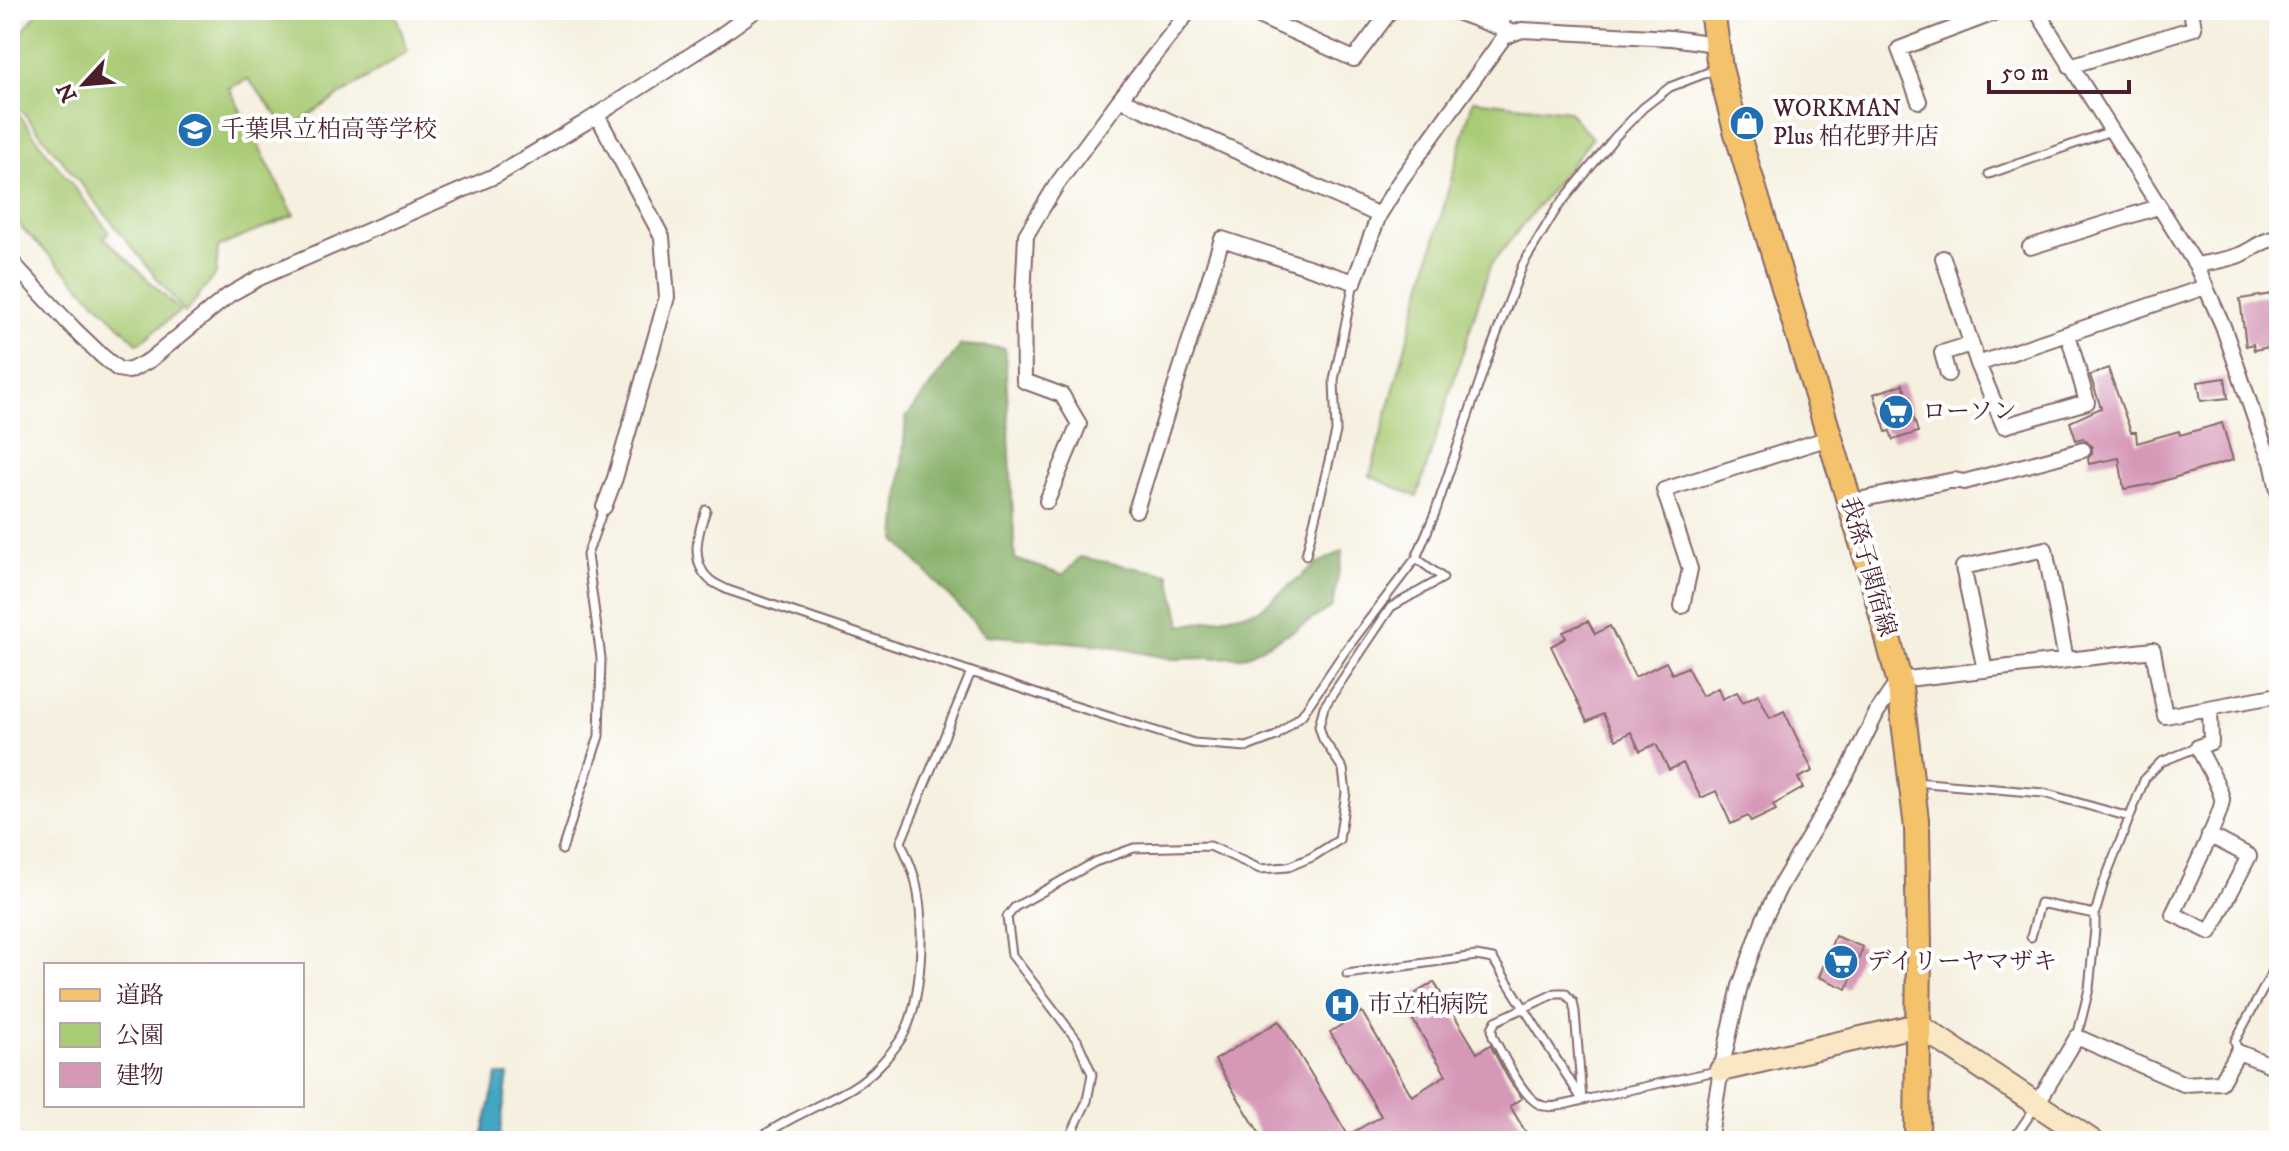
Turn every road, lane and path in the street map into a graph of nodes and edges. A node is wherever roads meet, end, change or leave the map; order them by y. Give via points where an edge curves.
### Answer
1 (756, 10) edge
2 (1190, 10) edge
3 (1245, 10) edge
4 (1391, 10) edge
5 (1451, 10) edge
6 (1506, 10) edge
7 (1712, 10) edge
8 (2002, 10) edge
9 (2036, 10) edge
10 (2191, 10) edge
11 (1507, 31) junction
12 (1718, 56) junction
13 (2070, 66) junction
14 (1120, 99) junction
15 (1919, 101) dead end
16 (597, 115) junction
17 (2111, 131) junction
18 (1989, 174) dead end
19 (2158, 207) junction
20 (1379, 215) junction
21 (2279, 238) edge
22 (2030, 247) dead end
23 (1943, 258) dead end
24 (10, 260) edge
25 (2196, 265) junction
26 (1354, 282) junction
27 (2205, 287) junction
28 (2068, 334) junction
29 (1971, 344) junction
30 (1978, 364) junction
31 (1948, 374) dead end
32 (1829, 438) junction
33 (2083, 450) dead end
34 (2276, 457) edge
35 (2279, 495) edge
36 (1047, 501) dead end
37 (1849, 502) junction
38 (604, 507) joint
39 (706, 510) dead end
40 (1136, 510) dead end
41 (1306, 555) dead end
42 (1416, 558) junction
43 (1682, 606) dead end
44 (2066, 660) junction
45 (1985, 670) junction
46 (971, 672) junction
47 (1899, 680) junction
48 (2279, 695) edge
49 (2210, 709) junction
50 (2198, 747) junction
51 (1913, 782) junction
52 (2129, 817) junction
53 (2209, 835) junction
54 (562, 850) dead end
55 (2095, 914) junction
56 (2031, 937) dead end
57 (2279, 960) edge
58 (1347, 974) dead end
59 (1525, 1008) junction
60 (1918, 1025) junction
61 (2077, 1037) junction
62 (2238, 1052) junction
63 (2279, 1060) edge
64 (1721, 1070) junction
65 (1582, 1100) junction
66 (2037, 1104) junction
67 (756, 1141) edge
68 (1068, 1141) edge
69 (1709, 1141) edge
70 (1917, 1141) edge
71 (2012, 1141) edge
72 (2092, 1141) edge

1 - 16 street
2 - 14 street
3 - 4 street via 1354,59
5 - 11 street
6 - 11 street
7 - 12 main road, 我孫子関宿線
8 - 15 street via 1899,49
9 - 13 street
10 - 13 street via 2194,28
11 - 12 street via 1671,38
11 - 20 street
12 - 32 main road, 我孫子関宿線
12 - 42 lane via 1643,108 1615,137 1557,208 1523,264
13 - 17 street
14 - 20 street
14 - 36 street via 1026,235 1024,381 1062,395 1079,424
16 - 24 street via 497,175 259,278 129,371 102,356
16 - 38 street via 662,237 667,297
17 - 18 lane
17 - 19 street
19 - 22 street
19 - 25 street
20 - 26 street
21 - 25 street
23 - 29 street
25 - 27 street
26 - 40 street via 1222,239
26 - 41 lane via 1334,380 1336,432
27 - 28 street
27 - 34 street via 2264,445
28 - 30 street
28 - 30 street via 2087,402 2004,426
29 - 30 street
29 - 31 street via 1942,353
32 - 37 main road, 我孫子関宿線
32 - 43 street via 1664,490 1690,569
33 - 37 street via 1964,482
34 - 35 street
37 - 47 main road, 我孫子関宿線
38 - 54 lane via 587,555 601,658 599,736
39 - 46 lane via 696,544 708,579
42 - 46 lane via 1302,715 1276,736 1247,747 1194,743
42 - 68 lane via 1443,578 1391,607 1324,707 1319,726 1343,769 1346,793 1339,840 1288,867 1260,869 1210,846 1134,848 1095,862 1015,907 1007,917 1012,955 1077,1040 1092,1074 1087,1101
44 - 45 street
44 - 45 street via 2045,549 1963,567
44 - 49 street via 2153,650 2165,716
45 - 47 street
46 - 67 lane via 901,842 916,882 922,931 913,1008 902,1038 855,1086
47 - 51 main road, 我孫子関宿線
47 - 64 street via 1763,921 1740,986
48 - 49 street
49 - 50 street via 2211,742
50 - 52 lane via 2161,762 2145,778
50 - 53 street via 2222,800
51 - 52 lane via 2044,793
51 - 60 main road, 我孫子関宿線
52 - 55 lane
53 - 53 street via 2173,914 2210,932 2249,856
55 - 56 lane via 2040,903
55 - 61 lane via 2089,989
57 - 62 lane via 2235,1041
58 - 59 lane via 1476,956 1493,959
59 - 65 lane
59 - 65 lane via 1556,993 1565,993 1573,1002
59 - 65 lane via 1492,1028 1524,1090 1544,1106
60 - 64 street
60 - 66 street
60 - 70 main road, 我孫子関宿線
61 - 62 street via 2184,1084 2221,1082
61 - 66 street
62 - 63 street via 2276,1067
64 - 65 lane
64 - 69 street
66 - 71 lane
66 - 72 street

